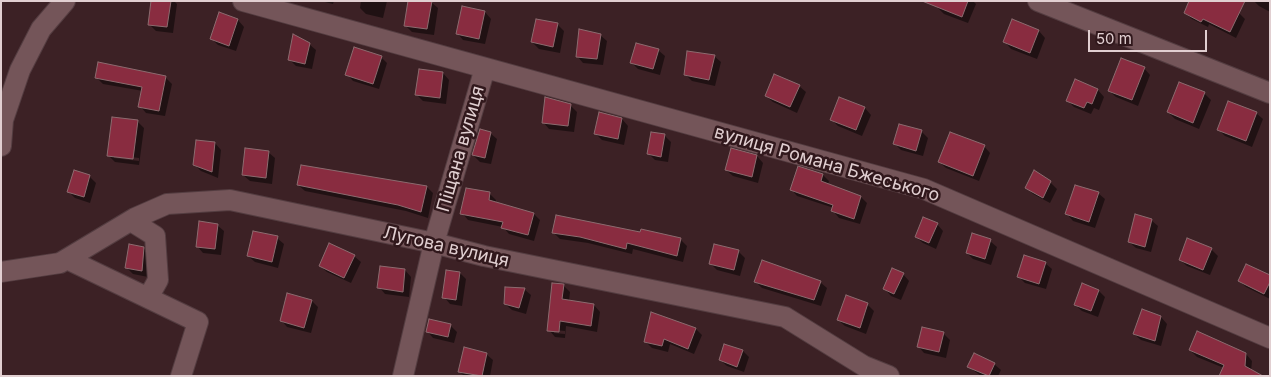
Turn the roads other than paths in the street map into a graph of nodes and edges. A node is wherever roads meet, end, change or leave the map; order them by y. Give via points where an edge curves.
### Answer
1 (65, 1) edge
2 (243, 1) edge
3 (1038, 1) edge
4 (485, 68) junction
5 (1270, 93) edge
6 (2, 120) edge
7 (1, 146) edge
8 (131, 220) junction
9 (434, 243) junction
10 (68, 259) junction
11 (1, 272) edge
12 (148, 298) junction
13 (1270, 338) edge
14 (181, 376) edge
15 (403, 376) edge
16 (889, 376) edge

1 - 6 street via 41,29 20,70
2 - 4 street, вулиця Романа Бжеського
3 - 5 street
4 - 9 street, Піщана вулиця
4 - 13 street, вулиця Романа Бжеського via 924,189
6 - 7 street
8 - 9 street, Лугова вулиця via 167,204 230,200
8 - 10 street, Лугова вулиця
8 - 12 street via 155,236 158,280
9 - 15 street, Піщана вулиця
9 - 16 street, Лугова вулиця via 786,318 864,366
10 - 11 street, Лугова вулиця
10 - 12 street
12 - 14 street via 198,322

